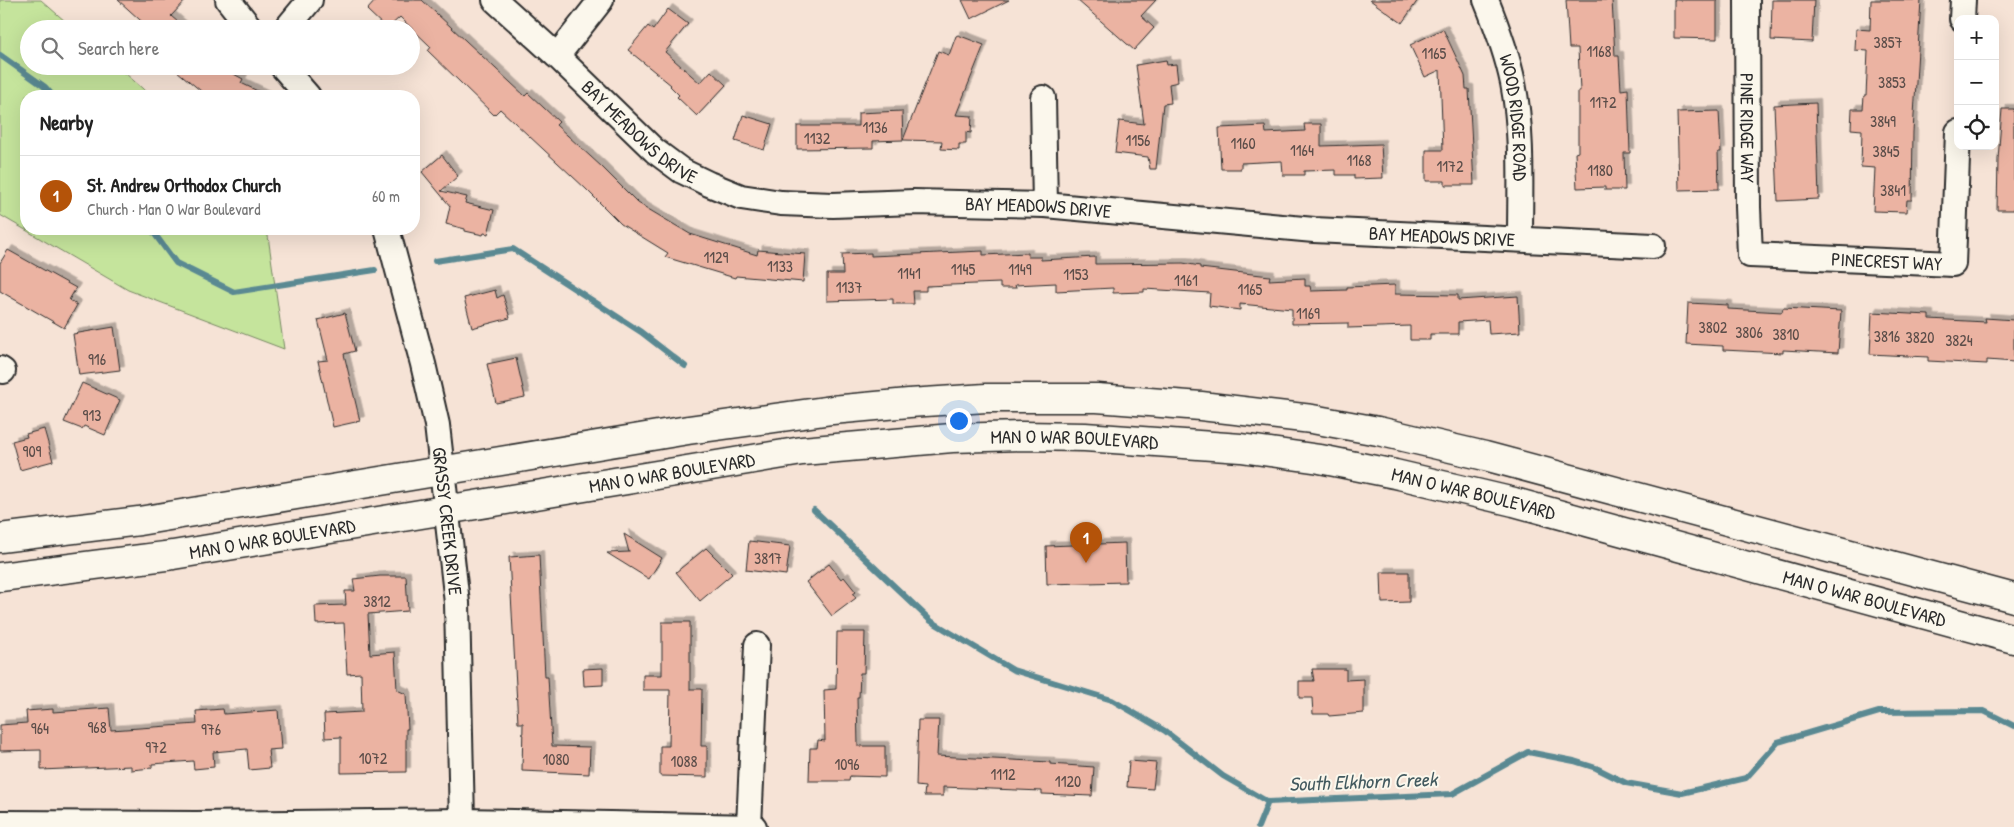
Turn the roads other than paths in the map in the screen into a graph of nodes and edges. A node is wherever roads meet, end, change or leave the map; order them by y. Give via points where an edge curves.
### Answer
1 (228, 0) edge
2 (310, 0) edge
3 (495, 0) edge
4 (601, 0) edge
5 (1486, 0) edge
6 (1747, 0) edge
7 (1962, 0) edge
8 (1962, 15) edge
9 (244, 20) edge
10 (293, 20) edge
11 (557, 56) junction
12 (290, 75) edge
13 (303, 90) edge
14 (1043, 98) dead end
15 (1957, 150) edge
16 (1045, 205) junction
17 (390, 235) edge
18 (1520, 239) junction
19 (1653, 246) dead end
20 (1750, 255) joint
21 (442, 470) junction
22 (448, 509) junction
23 (0, 538) edge
24 (0, 577) edge
25 (2014, 598) edge
26 (2014, 639) edge
27 (757, 645) dead end
28 (462, 821) junction
29 (0, 823) edge
30 (749, 827) edge
31 (754, 827) edge

1 - 9 street
2 - 10 street
3 - 11 street, BAY MEADOWS DRIVE
4 - 11 street
5 - 18 street, WOOD RIDGE ROAD via 1502,41 1513,84 1518,128
6 - 20 street, PINE RIDGE WAY
7 - 8 street
11 - 16 street, BAY MEADOWS DRIVE via 655,151 682,171 741,197 781,203 833,205 934,202
12 - 13 street
14 - 16 street
15 - 20 street, PINECREST WAY via 1953,264
16 - 18 street, BAY MEADOWS DRIVE via 1314,230
17 - 21 street, GRASSY CREEK DRIVE via 437,425
18 - 19 street, BAY MEADOWS DRIVE
21 - 22 street, GRASSY CREEK DRIVE
21 - 23 main road, MAN O WAR BOULEVARD via 139,521
21 - 25 main road, MAN O WAR BOULEVARD via 688,430 909,403 1042,397 1201,406 1378,430
22 - 24 main road, MAN O WAR BOULEVARD via 173,556
22 - 26 main road, MAN O WAR BOULEVARD via 802,451 873,444 1021,436 1241,448 1320,459 1504,500
22 - 28 street, GRASSY CREEK DRIVE via 457,603
27 - 30 street
28 - 29 street
28 - 30 street
30 - 31 street

